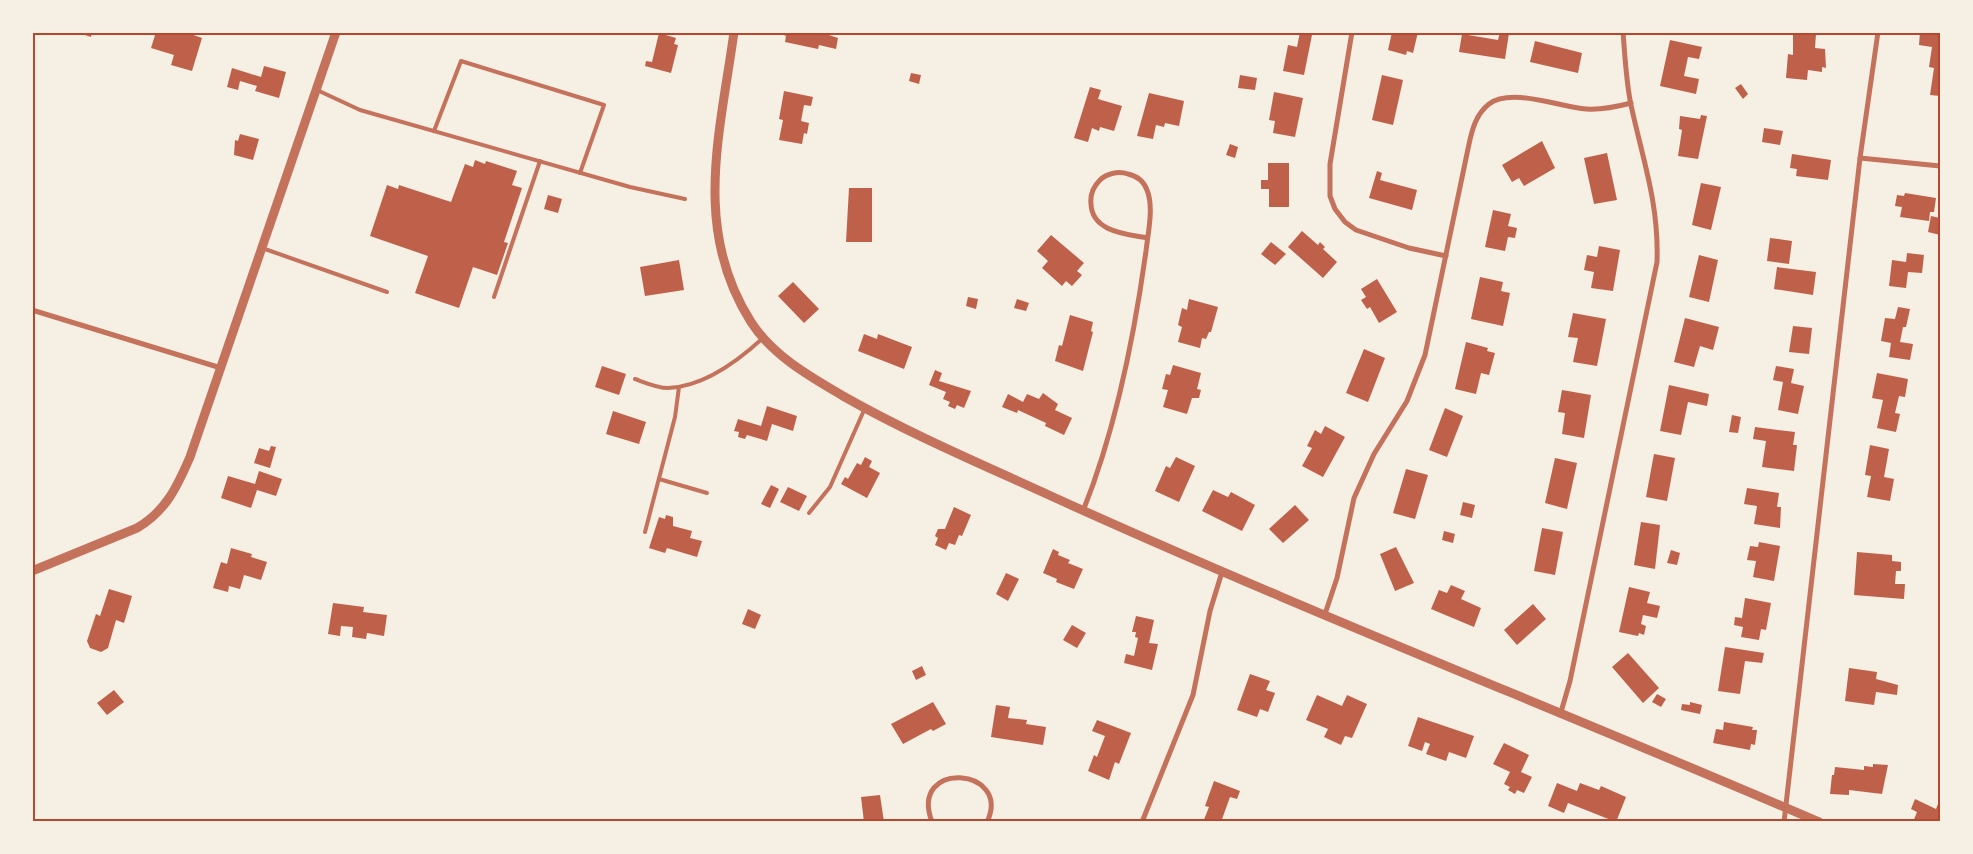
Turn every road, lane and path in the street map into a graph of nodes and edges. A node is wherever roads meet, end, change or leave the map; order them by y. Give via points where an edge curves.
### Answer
1 (336, 32) edge
2 (734, 32) edge
3 (1352, 32) edge
4 (1622, 32) edge
5 (1878, 32) edge
6 (316, 90) junction
7 (1631, 103) junction
8 (434, 131) junction
9 (1860, 158) junction
10 (540, 161) junction
11 (1940, 166) edge
12 (580, 173) junction
13 (685, 199) dead end
14 (1147, 238) junction
15 (262, 248) junction
16 (1446, 256) junction
17 (387, 292) dead end
18 (494, 297) dead end
19 (32, 310) edge
20 (763, 338) junction
21 (221, 368) junction
22 (635, 379) dead end
23 (679, 387) junction
24 (864, 408) junction
25 (659, 479) junction
26 (707, 494) dead end
27 (1083, 511) junction
28 (809, 513) dead end
29 (645, 532) dead end
30 (32, 570) edge
31 (1222, 572) junction
32 (1325, 614) junction
33 (1561, 712) junction
34 (1786, 807) junction
35 (990, 821) edge
36 (932, 822) edge
37 (1142, 822) edge
38 (1784, 822) edge
39 (1819, 822) edge

1 - 6 street
2 - 20 street via 715,170 714,217 731,283
3 - 16 street via 1330,164 1330,196 1335,209 1356,230 1409,248
4 - 7 street
5 - 9 street
6 - 8 lane via 360,110
6 - 15 street
7 - 16 street via 1602,110 1516,97 1490,103 1480,112 1473,128
7 - 33 street via 1654,200 1657,262
8 - 10 lane
8 - 12 lane via 461,61 604,105
9 - 11 street
9 - 34 street
10 - 12 lane
10 - 18 lane
12 - 13 lane
14 - 14 street via 1112,230 1095,218 1091,197 1106,176 1115,173 1134,175 1147,190 1150,200
14 - 27 street via 1136,313 1116,405
15 - 17 lane
15 - 21 street
16 - 32 street via 1425,355 1407,401 1374,454 1354,498 1337,578
19 - 21 street
20 - 23 lane via 725,367
20 - 24 street via 794,366
21 - 30 street via 190,457 172,496 162,509 152,519 117,538
22 - 23 lane via 667,388
23 - 25 lane
24 - 27 street
24 - 28 lane via 830,487
25 - 26 lane
25 - 29 lane
27 - 31 street
31 - 32 street
31 - 37 street via 1210,611 1193,695
32 - 33 street
33 - 34 street
34 - 38 street
34 - 39 street
35 - 36 street via 990,798 985,788 977,781 956,776 937,785 931,794 928,804

